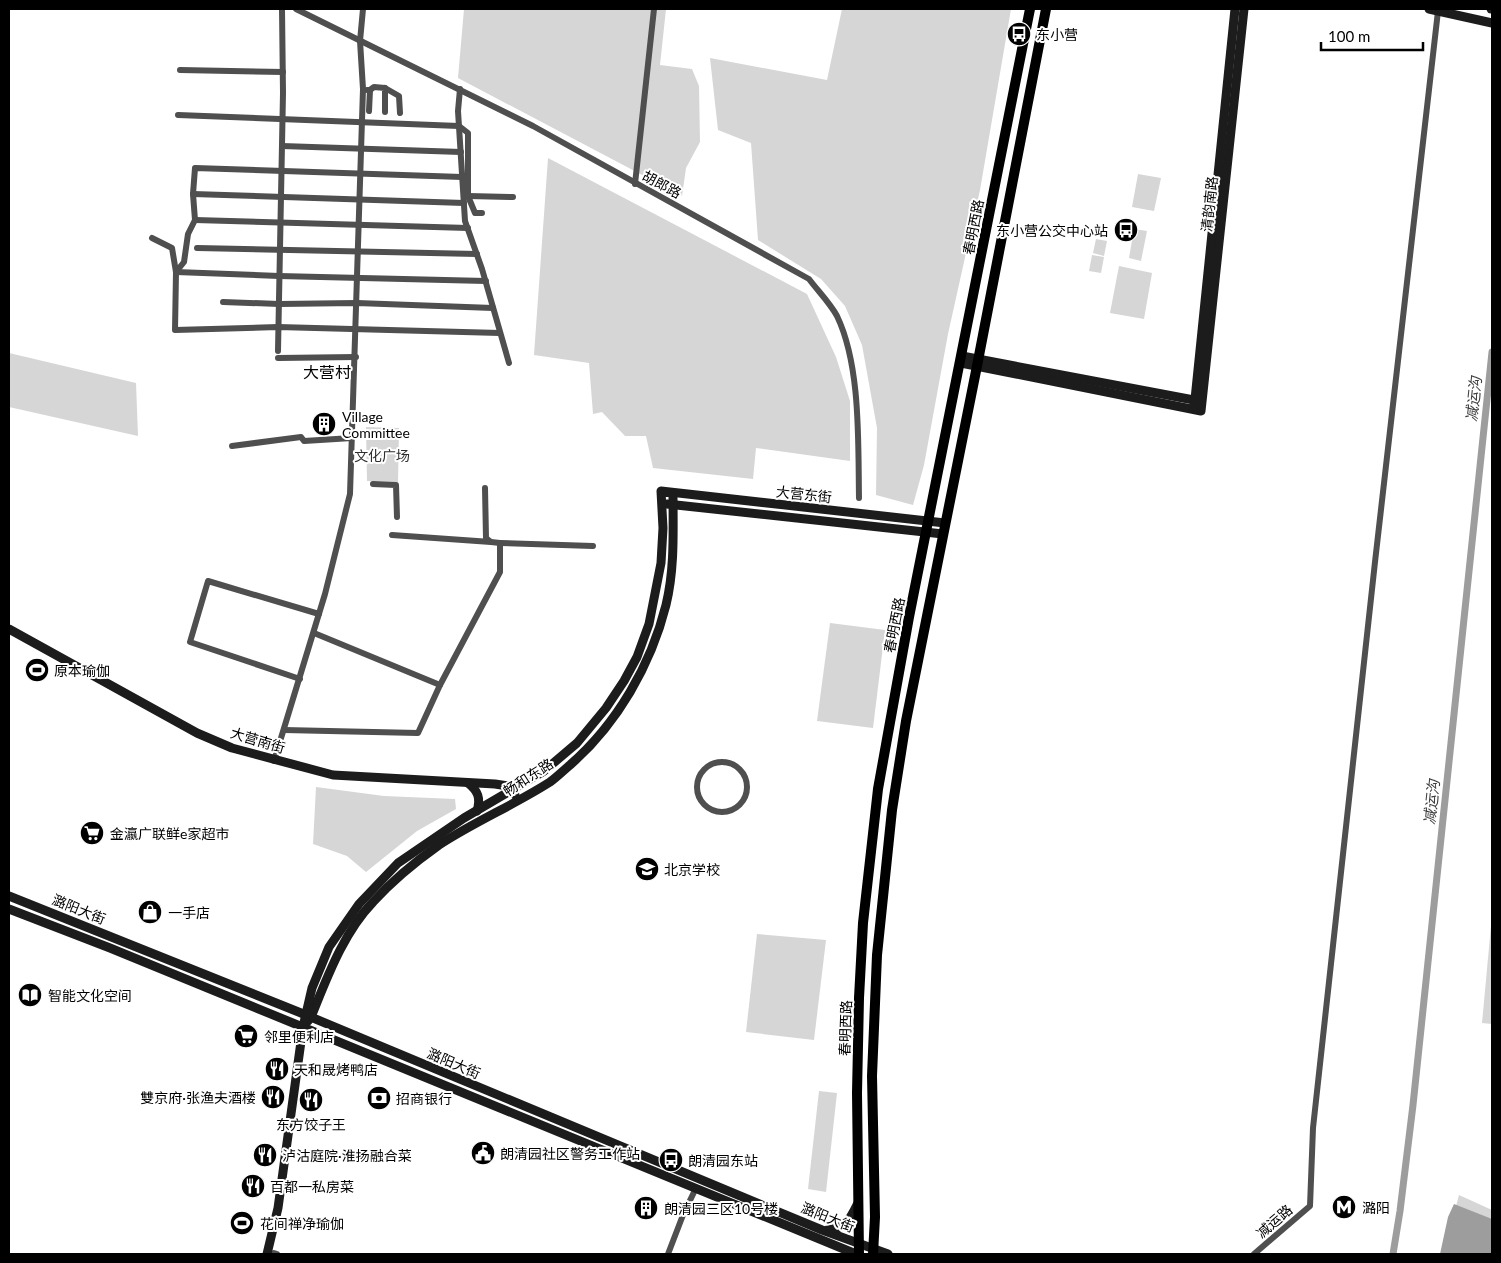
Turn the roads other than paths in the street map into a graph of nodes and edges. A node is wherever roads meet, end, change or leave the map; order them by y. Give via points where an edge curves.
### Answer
1 (282, 9) edge
2 (296, 9) edge
3 (363, 9) edge
4 (654, 9) edge
5 (1030, 9) edge
6 (1046, 9) edge
7 (1235, 9) edge
8 (1244, 9) edge
9 (1433, 10) edge
10 (1488, 22) edge
11 (360, 41) junction
12 (180, 70) dead end
13 (283, 72) junction
14 (385, 88) junction
15 (460, 89) junction
16 (366, 90) junction
17 (369, 111) dead end
18 (385, 112) dead end
19 (400, 113) dead end
20 (178, 116) dead end
21 (282, 118) junction
22 (362, 121) junction
23 (459, 126) junction
24 (282, 146) junction
25 (362, 149) junction
26 (461, 152) junction
27 (281, 171) junction
28 (361, 174) junction
29 (462, 178) junction
30 (635, 184) junction
31 (193, 194) junction
32 (468, 196) junction
33 (281, 197) junction
34 (513, 197) dead end
35 (360, 200) junction
36 (464, 203) junction
37 (482, 214) dead end
38 (195, 220) junction
39 (280, 222) junction
40 (359, 225) junction
41 (468, 228) junction
42 (152, 238) dead end
43 (198, 248) dead end
44 (280, 250) junction
45 (359, 252) junction
46 (477, 254) junction
47 (176, 272) junction
48 (279, 276) junction
49 (358, 279) junction
50 (486, 282) junction
51 (223, 302) dead end
52 (357, 303) junction
53 (279, 304) junction
54 (493, 308) junction
55 (278, 327) junction
56 (356, 330) junction
57 (500, 333) junction
58 (356, 357) junction
59 (962, 359) junction
60 (978, 362) junction
61 (509, 363) dead end
62 (1197, 404) junction
63 (352, 438) junction
64 (232, 446) dead end
65 (373, 484) dead end
66 (485, 488) dead end
67 (661, 491) joint
68 (673, 493) junction
69 (859, 498) dead end
70 (662, 504) junction
71 (673, 505) junction
72 (397, 517) dead end
73 (928, 527) junction
74 (944, 529) junction
75 (392, 535) dead end
76 (491, 542) junction
77 (500, 543) junction
78 (593, 546) dead end
79 (319, 614) junction
80 (9, 629) edge
81 (314, 633) junction
82 (300, 678) junction
83 (440, 685) junction
84 (284, 730) junction
85 (274, 760) junction
86 (731, 764) joint
87 (468, 782) junction
88 (513, 790) junction
89 (519, 800) junction
90 (477, 811) junction
91 (9, 896) edge
92 (9, 909) edge
93 (308, 1016) junction
94 (303, 1027) junction
95 (696, 1188) junction
96 (858, 1189) junction
97 (859, 1201) junction
98 (875, 1217) junction
99 (822, 1230) junction
100 (858, 1251) edge
101 (873, 1252) edge
102 (273, 1254) edge
103 (668, 1254) edge
104 (888, 1254) edge
105 (1254, 1254) edge

1 - 13 street
2 - 11 street, 胡郎路
3 - 11 street
4 - 30 street
5 - 59 main road, 春明西路
6 - 60 main road, 春明西路
7 - 62 main road, 清韵南路
8 - 62 main road, 清韵南路
9 - 10 main road
9 - 105 street, 减运路 via 1314,1119 1310,1206
11 - 15 street, 胡郎路
11 - 16 street
12 - 13 street
13 - 21 street
14 - 16 street
14 - 18 street
14 - 19 street via 399,96
15 - 23 street
15 - 30 street, 胡郎路
16 - 17 street
16 - 22 street
20 - 21 street
21 - 22 street
21 - 24 street
22 - 23 street
22 - 25 street
23 - 26 street
23 - 32 street via 468,133
24 - 25 street
24 - 27 street
25 - 26 street
25 - 28 street
26 - 29 street
27 - 28 street
27 - 31 street via 195,168
27 - 33 street
28 - 29 street
28 - 35 street
29 - 36 street
30 - 69 street, 胡郎路 via 810,279 836,314 852,362
31 - 33 street
31 - 38 street
32 - 34 street
32 - 37 street via 475,213
33 - 35 street
33 - 39 street
35 - 36 street
35 - 40 street
36 - 41 street
38 - 39 street
38 - 47 street via 188,234 184,262
39 - 40 street
39 - 44 street
40 - 41 street
40 - 45 street
41 - 46 street
42 - 47 street via 172,248
43 - 44 street
44 - 45 street
44 - 48 street
45 - 46 street
45 - 49 street
46 - 50 street
47 - 48 street
47 - 55 street via 175,330
48 - 49 street
48 - 53 street
49 - 50 street
49 - 52 street
50 - 54 street
51 - 53 street
52 - 53 street
52 - 54 street
52 - 56 street
53 - 55 street
54 - 57 street
55 - 56 street
55 - 58 street via 278,354
56 - 57 street
56 - 58 street
57 - 61 street
58 - 63 street
59 - 60 main road
59 - 73 main road, 春明西路
60 - 62 main road
60 - 74 main road, 春明西路
63 - 64 street via 304,441 301,437
63 - 79 street via 350,494
65 - 72 street via 396,484
66 - 76 street via 486,538
67 - 68 main road, 大营东街
67 - 70 main road, 畅和东路
68 - 71 main road, 畅和东路
68 - 73 main road, 大营东街
70 - 71 main road, 大营东街
70 - 88 main road, 畅和东路 via 661,563 656,594 637,657 606,708 577,743 544,771
71 - 73 main road, 大营东街
71 - 89 main road, 畅和东路 via 674,546 666,604 642,670 599,736 552,780
73 - 74 main road, 大营东街
73 - 96 main road, 春明西路 via 878,789 863,923 856,1093
74 - 98 main road, 春明西路 via 906,721 885,868 877,955 872,1076
75 - 76 street
76 - 77 street
77 - 78 street
77 - 83 street via 500,572
79 - 81 street
79 - 82 street via 208,581 190,642
80 - 85 main road, 大营南街 via 197,733 232,748
81 - 82 street
81 - 83 street
82 - 84 street
83 - 84 street via 418,733
84 - 85 street
85 - 87 main road, 大营南街 via 333,775
86 - 86 street via 708,766 698,779 699,796 710,809 727,811 735,808 745,796 743,773
87 - 88 main road, 大营南街 via 508,786
87 - 90 main road via 479,795
88 - 89 main road
88 - 90 main road, 畅和东路
89 - 93 main road, 畅和东路 via 440,845 405,870 372,903 350,932
90 - 93 main road, 畅和东路 via 398,863 359,904 329,947 312,988
91 - 93 main road, 潞阳大街
92 - 94 main road, 潞阳大街
93 - 94 main road, 畅和东路
93 - 99 main road, 潞阳大街
94 - 95 main road, 潞阳大街
94 - 102 main road, 畅和东路
95 - 100 main road, 潞阳大街
95 - 103 street
96 - 97 main road, 春明西路
96 - 98 main road via 864,1198 864,1217 868,1220
97 - 99 main road via 852,1217 839,1229
97 - 100 main road, 春明西路
98 - 101 main road, 春明西路
99 - 100 main road, 潞阳大街
100 - 101 main road, 潞阳大街
101 - 104 main road, 潞阳大街

